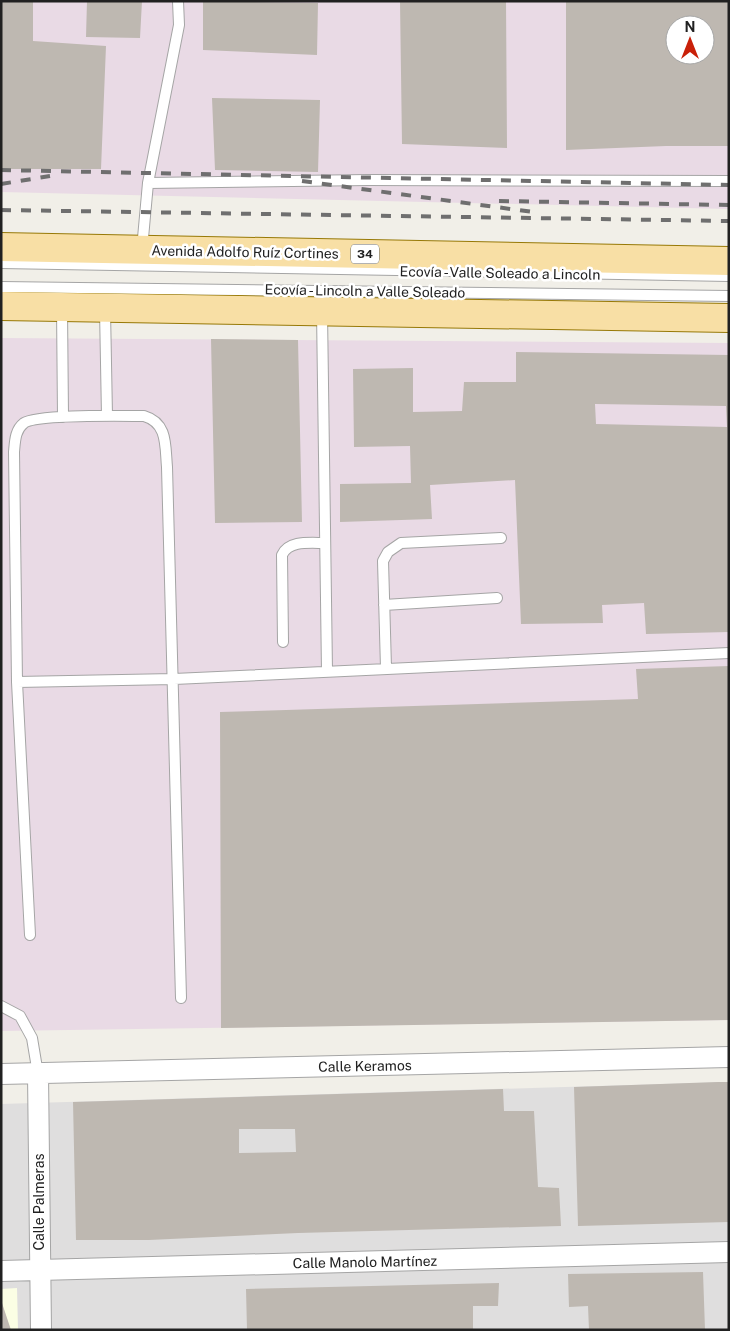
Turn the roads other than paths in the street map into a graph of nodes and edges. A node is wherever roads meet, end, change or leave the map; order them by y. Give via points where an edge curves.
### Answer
1 (178, 1) edge
2 (729, 181) edge
3 (148, 184) junction
4 (1, 247) edge
5 (142, 250) junction
6 (729, 261) edge
7 (1, 263) edge
8 (729, 276) edge
9 (1, 287) edge
10 (729, 296) edge
11 (1, 306) edge
12 (62, 307) junction
13 (105, 307) junction
14 (322, 311) junction
15 (729, 318) edge
16 (108, 416) junction
17 (63, 417) junction
18 (501, 538) dead end
19 (325, 543) junction
20 (498, 598) dead end
21 (384, 605) junction
22 (283, 642) dead end
23 (729, 653) edge
24 (386, 668) junction
25 (327, 671) junction
26 (174, 679) junction
27 (17, 682) junction
28 (30, 935) dead end
29 (181, 998) dead end
30 (1, 1006) edge
31 (729, 1057) edge
32 (1, 1074) edge
33 (38, 1074) junction
34 (729, 1252) edge
35 (40, 1270) junction
36 (1, 1271) edge
37 (42, 1330) edge

1 - 3 lane via 179,25
2 - 3 lane via 368,180
3 - 5 lane
4 - 5 main road, Avenida Adolfo Ruíz Cortines / 34
5 - 6 main road, Avenida Adolfo Ruíz Cortines / 34
7 - 8 lane, Ecovía - Valle Soleado a Lincoln
9 - 10 lane, Ecovía - Lincoln a Valle Soleado
11 - 12 main road
12 - 13 main road
12 - 17 lane
13 - 14 main road
13 - 16 lane
14 - 15 main road
14 - 19 lane
16 - 17 lane
16 - 26 lane via 152,418 165,439
17 - 27 lane via 32,419 20,427 16,435
18 - 21 lane via 394,546 383,561
19 - 22 lane via 293,544 282,555
19 - 25 lane
20 - 21 lane
21 - 24 lane
23 - 24 lane
24 - 25 lane
25 - 26 lane
26 - 27 lane
26 - 29 lane
27 - 28 lane
30 - 33 lane via 20,1016 32,1038
31 - 33 street, Calle Keramos
32 - 33 street, Calle Keramos
33 - 35 street, Calle Palmeras
34 - 35 street, Calle Manolo Martínez
35 - 36 street, Calle Manolo Martínez
35 - 37 street, Calle Palmeras

